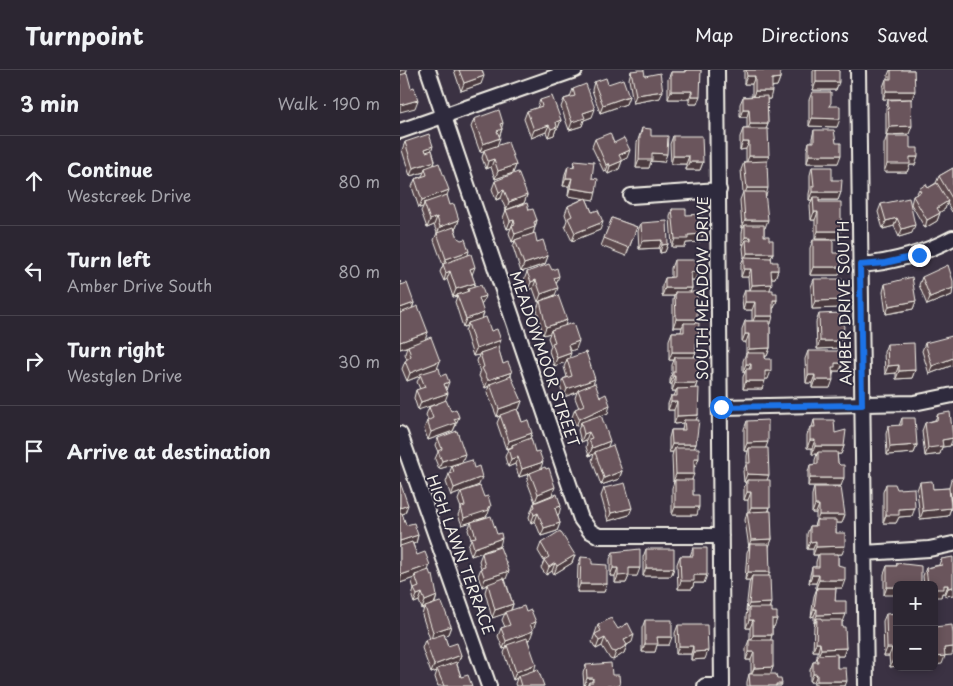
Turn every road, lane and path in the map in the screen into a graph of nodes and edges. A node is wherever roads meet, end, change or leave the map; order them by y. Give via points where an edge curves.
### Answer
1 (428, 70) edge
2 (575, 70) edge
3 (717, 70) edge
4 (858, 70) edge
5 (443, 116) junction
6 (400, 131) edge
7 (719, 190) junction
8 (631, 196) dead end
9 (953, 238) edge
10 (860, 265) junction
11 (953, 396) edge
12 (862, 405) junction
13 (721, 407) junction
14 (400, 434) edge
15 (721, 536) junction
16 (953, 544) edge
17 (864, 553) junction
18 (489, 686) edge
19 (705, 686) edge
20 (722, 686) edge
21 (866, 686) edge

1 - 5 street, MEADOWMOOR STREET
2 - 5 street
3 - 7 street, SOUTH MEADOW DRIVE
4 - 10 street, AMBER DRIVE SOUTH
5 - 6 street
5 - 15 street, MEADOWMOOR STREET via 581,519 590,531 599,536
7 - 8 street
7 - 13 street, SOUTH MEADOW DRIVE
9 - 10 street via 919,255
10 - 12 street, AMBER DRIVE SOUTH
11 - 12 street via 914,403
12 - 13 street
12 - 17 street, AMBER DRIVE SOUTH
13 - 15 street, SOUTH MEADOW DRIVE
14 - 18 street, HIGH LAWN TERRACE
15 - 20 street, SOUTH MEADOW DRIVE
16 - 17 street via 920,550
17 - 21 street, AMBER DRIVE SOUTH
19 - 20 street

